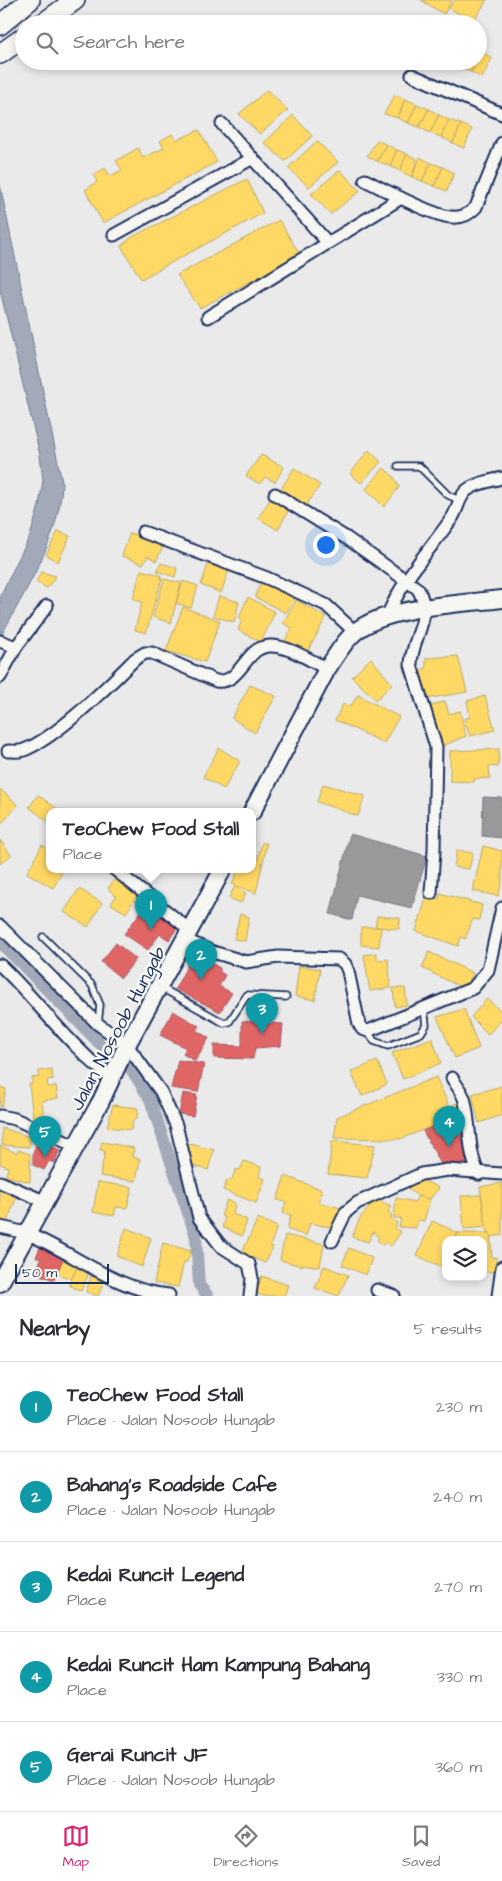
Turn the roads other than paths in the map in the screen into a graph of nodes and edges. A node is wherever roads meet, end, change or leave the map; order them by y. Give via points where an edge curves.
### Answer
1 (30, 0) edge
2 (75, 0) edge
3 (54, 15) edge
4 (0, 25) edge
5 (15, 43) edge
6 (0, 54) edge
7 (412, 75) dead end
8 (502, 114) edge
9 (222, 124) dead end
10 (502, 143) edge
11 (253, 158) junction
12 (365, 180) dead end
13 (401, 198) junction
14 (114, 235) dead end
15 (328, 243) junction
16 (208, 317) dead end
17 (398, 466) dead end
18 (502, 478) edge
19 (275, 494) dead end
20 (459, 500) junction
21 (143, 532) dead end
22 (406, 581) junction
23 (502, 600) edge
24 (47, 606) dead end
25 (424, 608) junction
26 (387, 617) junction
27 (355, 632) junction
28 (2, 641) edge
29 (16, 647) junction
30 (327, 669) junction
31 (0, 677) edge
32 (8, 751) dead end
33 (254, 808) edge
34 (118, 873) edge
35 (221, 873) edge
36 (431, 893) dead end
37 (502, 908) edge
38 (0, 926) edge
39 (188, 936) junction
40 (43, 937) dead end
41 (0, 965) edge
42 (160, 987) junction
43 (286, 997) dead end
44 (424, 1008) junction
45 (98, 1024) junction
46 (368, 1031) junction
47 (125, 1050) junction
48 (114, 1077) junction
49 (452, 1078) dead end
50 (0, 1116) edge
51 (77, 1147) junction
52 (479, 1174) junction
53 (502, 1174) edge
54 (0, 1182) edge
55 (46, 1202) junction
56 (0, 1227) edge
57 (29, 1234) junction
58 (332, 1241) dead end
59 (502, 1267) edge
60 (0, 1283) edge
61 (377, 1290) dead end
62 (170, 1295) edge
63 (250, 1296) edge
64 (394, 1296) edge
65 (498, 1296) edge

1 - 4 main road
2 - 3 main road
5 - 6 main road
7 - 8 street
9 - 11 street
10 - 13 street via 482,196 469,214 450,217
11 - 14 street
11 - 15 street
12 - 13 street
13 - 15 street
15 - 16 street
17 - 20 lane via 419,466 448,495
18 - 20 street via 471,488
19 - 22 street via 348,539
20 - 22 street via 453,516
21 - 27 street via 267,578 326,605
22 - 25 street via 418,589
22 - 26 street
23 - 25 main road
24 - 29 street
25 - 26 main road
25 - 36 street via 411,665 436,747
26 - 27 main road
27 - 30 main road
28 - 29 street
29 - 31 street
30 - 32 street via 283,648 262,646 232,678 224,682 145,653 49,735 23,750
30 - 33 main road
34 - 39 street
35 - 39 main road, Jalan Nosoob Hungab
37 - 44 street via 492,958 482,979 473,988
38 - 45 street
39 - 42 main road, Jalan Nosoob Hungab
39 - 46 street via 220,955 246,962 287,957 340,959 348,971 359,1024
40 - 45 lane via 92,985 100,1005
41 - 48 street via 23,986 87,1060
42 - 43 lane via 224,1023 229,1022 246,996
42 - 47 main road, Jalan Nosoob Hungab
44 - 46 street
44 - 46 lane via 426,1025 421,1033 388,1046 374,1041
45 - 47 street
47 - 48 main road, Jalan Nosoob Hungab
47 - 63 street via 161,1092 176,1125 199,1218 221,1246 249,1264 252,1278
48 - 51 main road, Jalan Nosoob Hungab
49 - 52 street via 463,1095 474,1163
50 - 51 street via 16,1119
51 - 55 main road, Jalan Nosoob Hungab
52 - 53 street
52 - 58 street via 434,1171 399,1183 357,1203 346,1212
54 - 55 street
55 - 57 main road, Jalan Nosoob Hungab
56 - 57 street
57 - 60 main road, Jalan Nosoob Hungab
57 - 62 street via 126,1284
59 - 65 street
61 - 64 street

